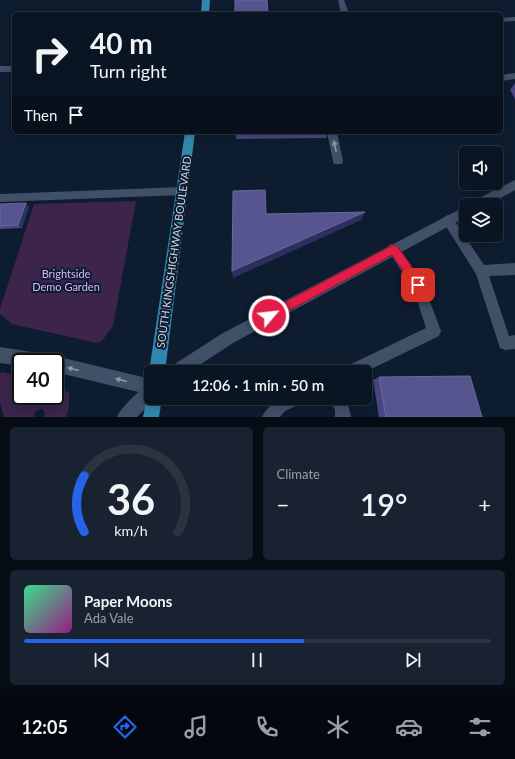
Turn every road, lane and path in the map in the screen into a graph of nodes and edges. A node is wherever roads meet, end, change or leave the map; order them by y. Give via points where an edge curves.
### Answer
1 (206, 0) edge
2 (341, 0) edge
3 (205, 12) edge
4 (344, 12) edge
5 (515, 19) edge
6 (503, 20) edge
7 (0, 69) edge
8 (12, 69) edge
9 (515, 76) edge
10 (503, 78) edge
11 (190, 134) edge
12 (332, 134) edge
13 (338, 161) dead end
14 (515, 186) edge
15 (182, 191) junction
16 (0, 198) edge
17 (491, 198) edge
18 (459, 214) edge
19 (448, 220) junction
20 (393, 249) junction
21 (515, 269) edge
22 (481, 271) junction
23 (515, 342) edge
24 (0, 355) edge
25 (12, 356) edge
26 (158, 365) edge
27 (186, 365) edge
28 (364, 365) edge
29 (64, 366) edge
30 (144, 385) edge
31 (144, 399) edge
32 (153, 405) edge
33 (282, 405) edge
34 (340, 405) edge
35 (125, 417) edge
36 (151, 417) edge
37 (270, 417) edge
38 (343, 417) edge

1 - 3 main road
2 - 4 lane
5 - 6 street
7 - 8 street
9 - 10 lane
11 - 15 main road, SOUTH KINGSHIGHWAY BOULEVARD
13 -> 12 lane
14 - 17 street
15 - 16 lane
15 - 26 main road, SOUTH KINGSHIGHWAY BOULEVARD
18 - 19 street
19 - 20 street
19 - 22 lane
20 - 27 street via 228,338
20 - 28 lane via 418,285 434,331
21 - 22 lane
22 - 23 lane via 505,343
24 - 25 street
30 -> 29 street
31 - 35 street
32 - 36 main road
33 - 37 lane
34 - 38 lane

